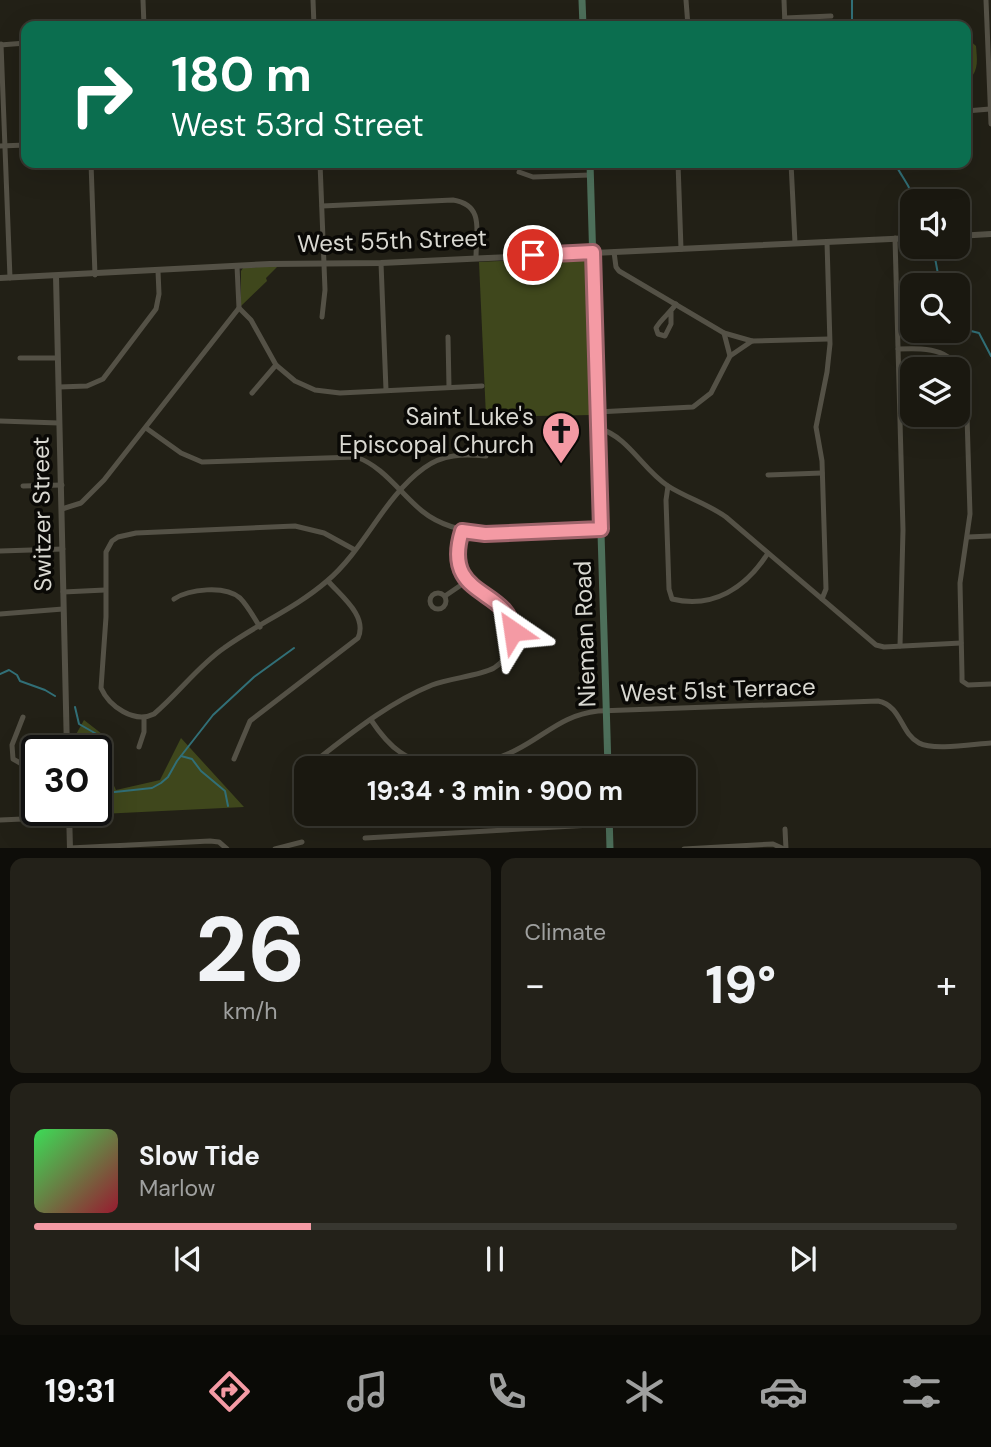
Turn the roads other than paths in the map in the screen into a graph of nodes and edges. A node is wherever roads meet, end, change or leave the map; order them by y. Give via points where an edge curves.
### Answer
1 (143, 0) edge
2 (313, 0) edge
3 (582, 0) edge
4 (687, 0) edge
5 (785, 0) edge
6 (986, 0) edge
7 (831, 16) dead end
8 (785, 18) joint
9 (144, 21) edge
10 (314, 21) edge
11 (583, 21) edge
12 (688, 21) edge
13 (21, 43) edge
14 (0, 44) edge
15 (990, 109) edge
16 (971, 111) edge
17 (991, 124) edge
18 (21, 145) edge
19 (2, 146) edge
20 (91, 168) edge
21 (320, 168) edge
22 (590, 168) edge
23 (678, 168) edge
24 (791, 168) edge
25 (519, 172) dead end
26 (590, 175) junction
27 (321, 206) junction
28 (991, 234) edge
29 (970, 235) edge
30 (895, 239) junction
31 (900, 239) edge
32 (827, 242) junction
33 (794, 243) junction
34 (681, 249) junction
35 (593, 252) junction
36 (614, 252) junction
37 (476, 258) junction
38 (381, 263) junction
39 (324, 265) junction
40 (237, 266) junction
41 (158, 271) junction
42 (95, 275) junction
43 (56, 276) junction
44 (0, 278) edge
45 (10, 278) junction
46 (676, 304) junction
47 (239, 308) junction
48 (671, 312) dead end
49 (322, 317) dead end
50 (724, 332) junction
51 (448, 337) dead end
52 (829, 339) junction
53 (752, 341) junction
54 (898, 349) junction
55 (730, 356) junction
56 (20, 358) dead end
57 (57, 358) junction
58 (276, 365) junction
59 (482, 386) dead end
60 (59, 387) junction
61 (449, 387) junction
62 (386, 390) junction
63 (252, 393) dead end
64 (597, 412) junction
65 (0, 422) edge
66 (59, 422) junction
67 (146, 428) junction
68 (598, 428) junction
69 (486, 456) dead end
70 (822, 473) junction
71 (768, 474) dead end
72 (62, 485) junction
73 (23, 486) dead end
74 (668, 486) junction
75 (401, 491) junction
76 (62, 509) junction
77 (601, 529) junction
78 (462, 531) junction
79 (991, 536) edge
80 (968, 537) junction
81 (62, 549) junction
82 (355, 550) junction
83 (0, 551) edge
84 (768, 553) junction
85 (328, 581) junction
86 (467, 581) junction
87 (105, 590) junction
88 (63, 592) junction
89 (445, 596) dead end
90 (822, 598) junction
91 (174, 599) dead end
92 (63, 609) junction
93 (0, 614) edge
94 (260, 627) junction
95 (961, 643) junction
96 (900, 646) junction
97 (991, 684) edge
98 (606, 712) junction
99 (23, 717) dead end
100 (144, 718) junction
101 (371, 720) junction
102 (67, 735) edge
103 (991, 743) edge
104 (139, 747) dead end
105 (322, 756) edge
106 (608, 756) edge
107 (234, 759) dead end
108 (21, 762) edge
109 (21, 818) edge
110 (0, 820) edge
111 (69, 826) edge
112 (574, 826) edge
113 (609, 826) edge
114 (785, 829) dead end
115 (365, 838) dead end
116 (302, 842) dead end
117 (109, 847) edge
118 (70, 848) edge
119 (226, 848) edge
120 (279, 848) edge
121 (610, 848) edge
122 (702, 848) edge
123 (783, 848) edge
124 (785, 848) edge

1 - 9 street
2 - 10 street
3 - 11 main road
4 - 12 street
5 - 8 street
6 - 15 street
7 - 8 street
13 - 14 street
14 - 19 street
15 - 16 street
15 - 17 street
18 - 19 street
19 - 45 street
20 - 42 street
21 - 27 street
22 - 26 main road, Nieman Road
23 - 34 street
24 - 33 street
25 - 26 street via 533,177
26 - 35 main road, Nieman Road
27 - 37 street via 466,202 476,216
27 - 39 street
28 - 29 street
30 - 31 street, West 55th Street
30 - 32 street, West 55th Street
30 - 54 street
32 - 33 street, West 55th Street
32 - 52 street
33 - 34 street, West 55th Street
34 - 36 street, West 55th Street
35 - 36 street, West 55th Street
35 - 37 street, West 55th Street
35 - 64 main road, Nieman Road
36 - 46 street via 619,271
37 - 38 street, West 55th Street
38 - 39 street, West 55th Street
38 - 62 street
39 - 40 street, West 55th Street
39 - 49 street
40 - 41 street, West 55th Street
40 - 47 street
41 - 42 street, West 55th Street
41 - 60 street via 156,309 103,379 87,386
42 - 43 street, West 55th Street
43 - 45 street, West 55th Street
43 - 57 street, Switzer Street
44 - 45 street, West 55th Street
46 - 48 street
46 - 50 street
47 - 58 street via 251,320
47 - 67 street
50 - 53 street
50 - 55 street
51 - 61 street
52 - 53 street
52 - 70 street via 816,427
53 - 55 street
54 - 80 street via 934,349 948,357 963,377 967,390
54 - 96 street via 903,530
55 - 64 street via 712,393 698,405
56 - 57 street
57 - 60 street, Switzer Street
58 - 62 street via 295,381 325,392
58 - 63 street
59 - 61 street
60 - 66 street, Switzer Street
61 - 62 street
64 - 68 main road, Nieman Road
65 - 66 street
66 - 72 street, Switzer Street
67 - 75 street via 202,462 356,457 374,466
67 - 76 street via 96,489 80,503
68 - 74 street via 612,432
68 - 77 main road, Nieman Road
69 - 75 street via 458,455 435,462
70 - 71 street
70 - 90 street via 826,589
72 - 73 street
72 - 76 street, Switzer Street
74 - 84 street via 714,509
74 - 84 street via 672,599 725,596
75 - 78 street via 430,517
75 - 82 street
76 - 81 street, Switzer Street
77 - 78 street
77 - 98 main road, Nieman Road
78 - 86 street via 458,555
79 - 80 street
80 - 95 street via 960,583
81 - 83 street
81 - 88 street, Switzer Street
82 - 85 street
82 - 87 street via 302,527 124,534 112,541 105,557
84 - 90 street
85 - 94 street
85 - 107 street via 358,616 358,638 250,721
86 - 89 street
86 - 101 street via 509,615 513,637 506,656 489,670 418,691
87 - 88 street
87 - 100 street via 101,688 104,696 125,712
88 - 92 street, Switzer Street
90 - 96 street via 876,645
91 - 94 street via 194,592 231,593
92 - 93 street
92 - 102 street, Switzer Street
94 - 100 street via 213,656
95 - 96 street
95 - 97 street via 964,683
98 - 101 street, West 51st Terrace via 570,717 500,757 450,765 425,764 407,757
98 - 103 street, West 51st Terrace via 878,701 896,710 914,739 924,745
98 - 106 main road, Nieman Road
99 - 108 street via 12,745 12,755
100 - 104 street
101 - 105 street
109 - 110 street
111 - 118 street
112 - 115 street
113 - 121 main road
114 - 124 street
116 - 120 street
117 - 118 street
117 - 119 street via 210,841
122 - 123 street via 774,844

